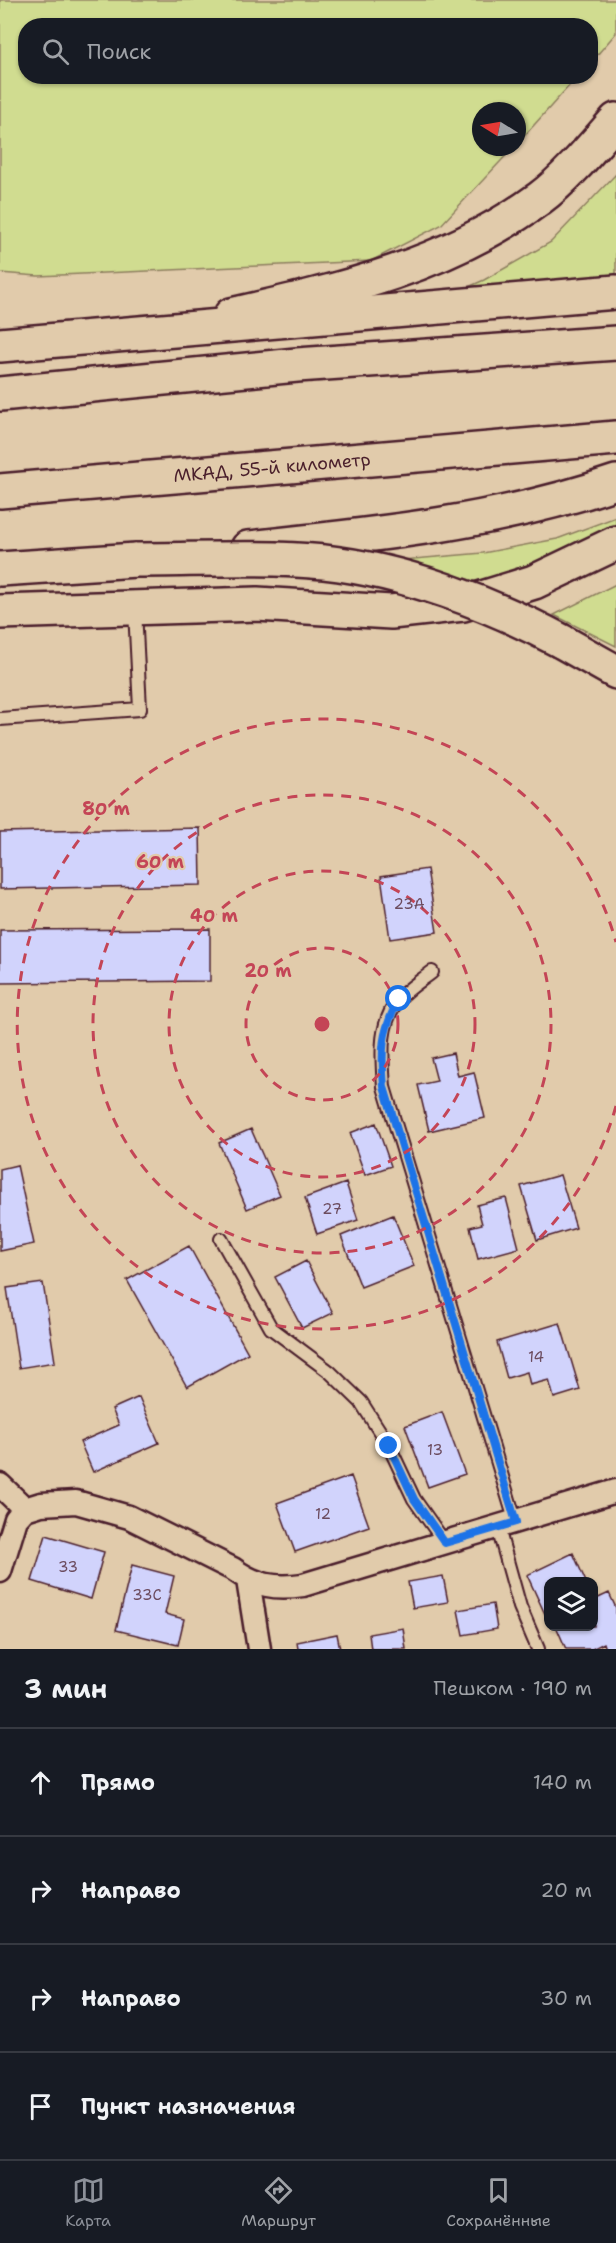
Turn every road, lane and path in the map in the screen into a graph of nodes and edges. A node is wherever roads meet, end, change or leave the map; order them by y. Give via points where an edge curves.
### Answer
1 (616, 120) edge
2 (616, 292) edge
3 (165, 329) junction
4 (616, 344) edge
5 (0, 345) edge
6 (0, 394) edge
7 (616, 438) edge
8 (616, 482) edge
9 (0, 491) edge
10 (616, 543) edge
11 (136, 560) junction
12 (0, 569) edge
13 (135, 606) junction
14 (0, 612) edge
15 (616, 672) edge
16 (0, 719) edge
17 (432, 972) dead end
18 (220, 1239) dead end
19 (1, 1482) edge
20 (616, 1491) edge
21 (25, 1509) junction
22 (507, 1525) junction
23 (445, 1543) junction
24 (0, 1571) edge
25 (248, 1580) junction
26 (259, 1649) edge
27 (538, 1649) edge

1 - 3 main road via 541,197 472,241 400,272 337,291
2 - 3 main road
3 - 5 main road
4 - 6 main road via 297,365
7 - 9 main road, МКАД, 55-й километр
8 - 11 main road, bridge via 505,513 405,531
10 - 13 main road via 534,582 463,604 391,612 257,604
11 - 12 main road
11 - 15 main road, bridge via 325,562 440,589 516,616
13 - 14 main road
13 - 16 lane via 140,709
17 - 22 lane via 399,999 386,1022 381,1052 384,1087
18 - 23 lane via 271,1328 330,1372 361,1402 389,1446 414,1499
19 - 21 street
20 - 22 street
21 - 24 street via 16,1519
21 - 25 street via 76,1502 129,1517 234,1569
22 - 23 street
22 - 27 lane via 520,1607
23 - 25 street via 303,1585 278,1588
25 - 26 street

